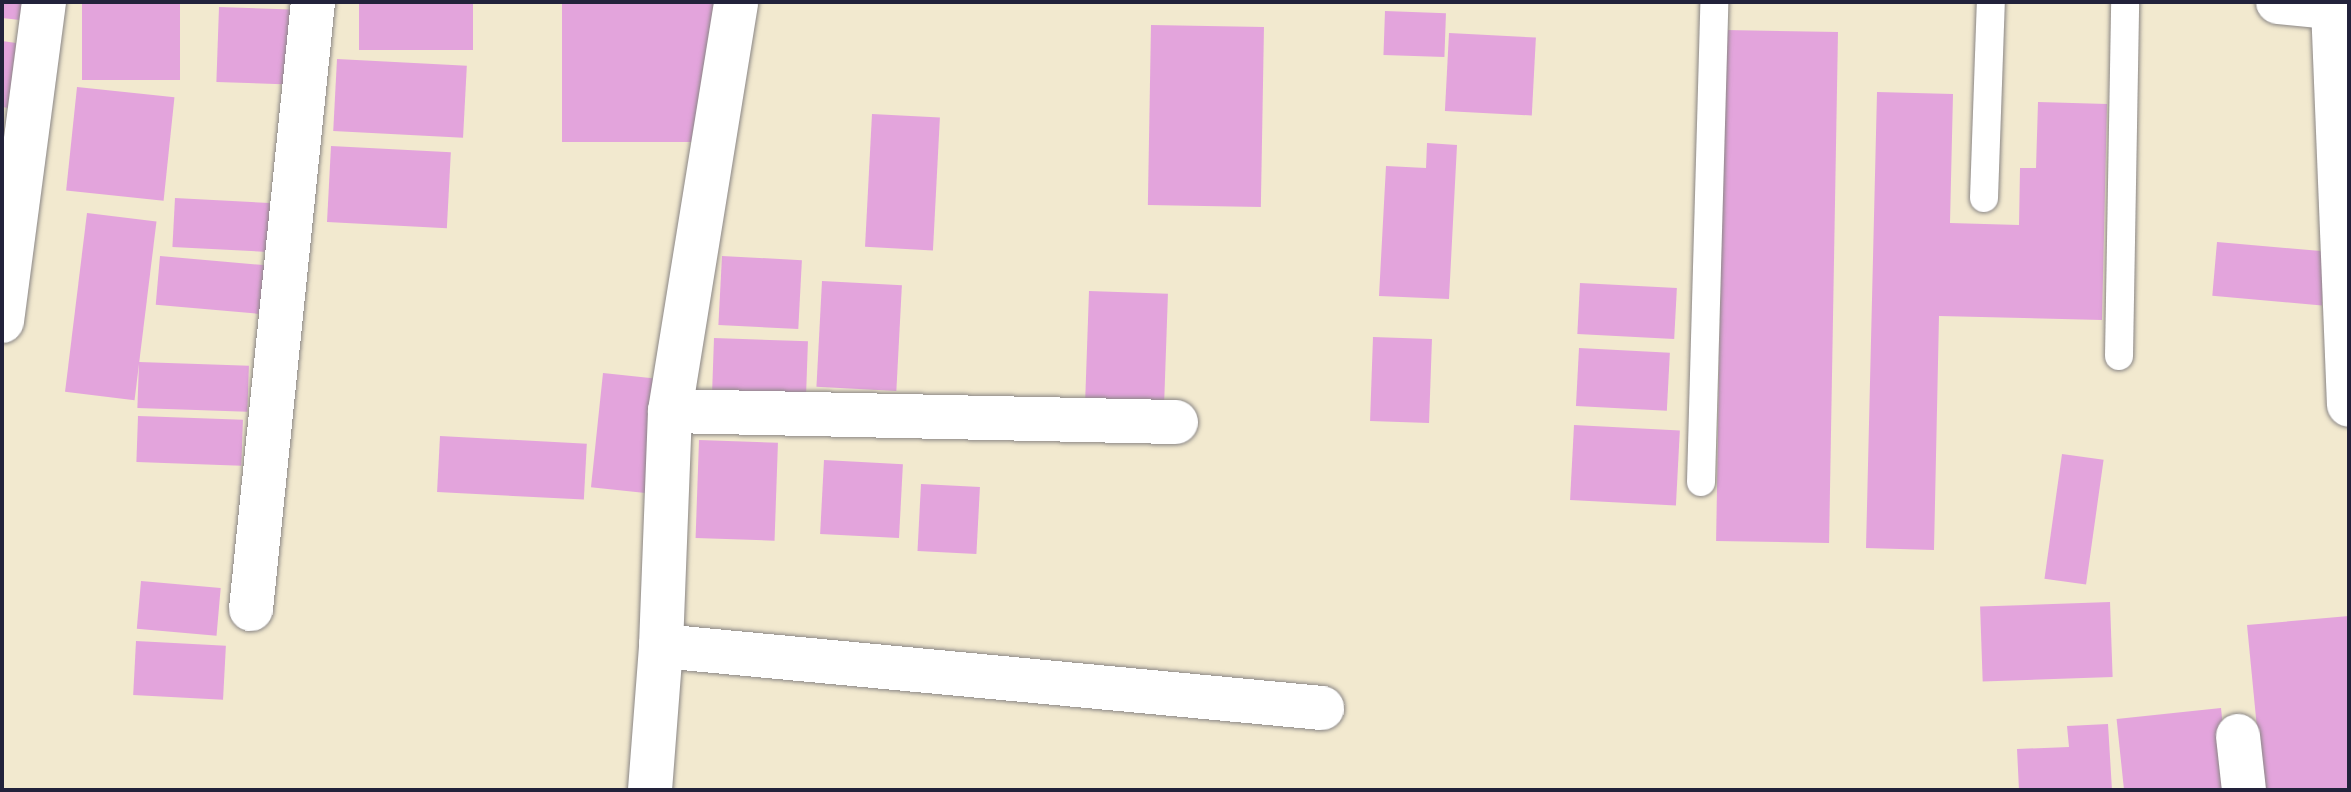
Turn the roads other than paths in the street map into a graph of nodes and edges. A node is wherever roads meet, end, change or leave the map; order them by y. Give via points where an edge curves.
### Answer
1 (44, 2) edge
2 (313, 2) edge
3 (736, 2) edge
4 (1714, 2) edge
5 (1991, 2) edge
6 (2125, 2) edge
7 (2278, 2) edge
8 (2341, 8) edge
9 (1984, 198) dead end
10 (2, 321) edge
11 (2119, 356) dead end
12 (2349, 405) edge
13 (670, 411) junction
14 (1176, 422) dead end
15 (1701, 482) dead end
16 (251, 609) dead end
17 (661, 646) junction
18 (1322, 708) dead end
19 (2238, 736) dead end
20 (650, 790) edge
21 (2244, 790) edge

1 - 10 street
2 - 16 street
3 - 13 street
4 - 15 lane
5 - 9 lane
6 - 11 lane
7 - 8 street
8 - 12 street
13 - 14 street
13 - 17 street
17 - 18 street
17 - 20 street
19 - 21 street

